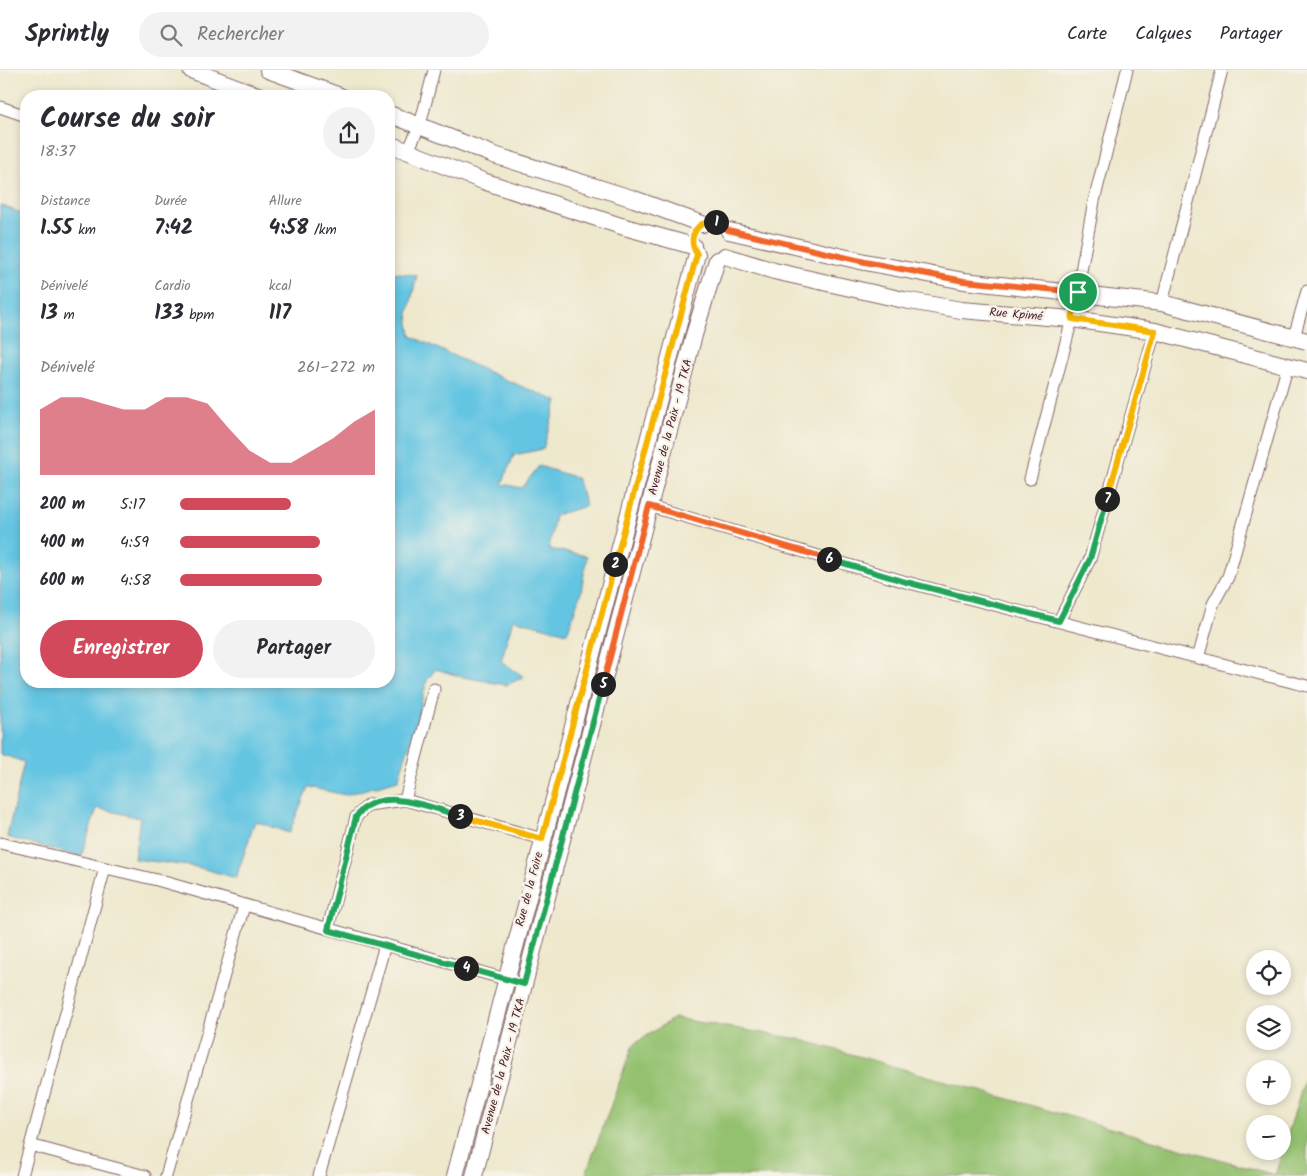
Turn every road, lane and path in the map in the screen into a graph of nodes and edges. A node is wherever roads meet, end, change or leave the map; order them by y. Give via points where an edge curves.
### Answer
1 (191, 70) edge
2 (268, 70) edge
3 (434, 70) edge
4 (1127, 70) edge
5 (1222, 70) edge
6 (244, 90) edge
7 (323, 90) edge
8 (0, 107) edge
9 (20, 114) edge
10 (395, 116) edge
11 (420, 125) junction
12 (395, 146) edge
13 (408, 151) junction
14 (702, 224) junction
15 (728, 230) junction
16 (695, 250) junction
17 (721, 258) junction
18 (1307, 291) edge
19 (1078, 292) junction
20 (1162, 303) junction
21 (1072, 319) junction
22 (1155, 331) junction
23 (1300, 339) edge
24 (1288, 365) junction
25 (1307, 371) edge
26 (1030, 479) dead end
27 (649, 506) junction
28 (1059, 621) junction
29 (1198, 658) junction
30 (1307, 686) edge
31 (434, 689) dead end
32 (405, 800) junction
33 (542, 839) junction
34 (0, 843) edge
35 (105, 868) junction
36 (244, 906) junction
37 (328, 930) junction
38 (385, 945) junction
39 (505, 978) junction
40 (524, 984) junction
41 (30, 1145) junction
42 (22, 1176) edge
43 (145, 1176) edge
44 (166, 1176) edge
45 (319, 1176) edge
46 (455, 1176) edge
47 (474, 1176) edge

1 - 6 main road
2 - 7 main road
3 - 11 street
4 - 19 street via 1094,201
5 - 20 street
8 - 9 street
10 - 11 main road
11 - 13 street
11 - 14 main road via 494,155
12 - 13 main road
13 - 16 main road via 483,181
14 - 15 main road via 719,222
14 - 16 main road via 694,233
15 - 17 main road via 731,244
15 - 19 main road via 956,279
16 - 17 main road via 704,259
16 - 33 main road, Rue de la Foire
17 - 21 main road, Rue Kpimé via 904,300 962,310
17 - 27 main road, Avenue de la Paix - 19 TKA via 699,317
18 - 23 street
19 - 20 main road
19 - 21 street
20 - 23 main road
21 - 22 main road, Rue Kpimé
21 - 26 street
22 - 24 main road, Rue Kpimé
22 - 28 street via 1090,559
24 - 25 main road, Rue Kpimé
24 - 29 street via 1228,577 1213,604
27 - 28 street via 906,582
27 - 40 main road, Avenue de la Paix - 19 TKA
28 - 29 street
29 - 30 street
31 - 32 street
32 - 33 street
32 - 37 street via 368,805 356,817
33 - 39 main road, Rue de la Foire
34 - 35 street
35 - 36 street
35 - 41 street
36 - 37 street
36 - 44 street
37 - 38 street
38 - 39 street
38 - 45 street
39 - 40 street
39 - 46 main road, Rue de la Foire
40 - 47 main road, Avenue de la Paix - 19 TKA
41 - 42 street
41 - 43 street

